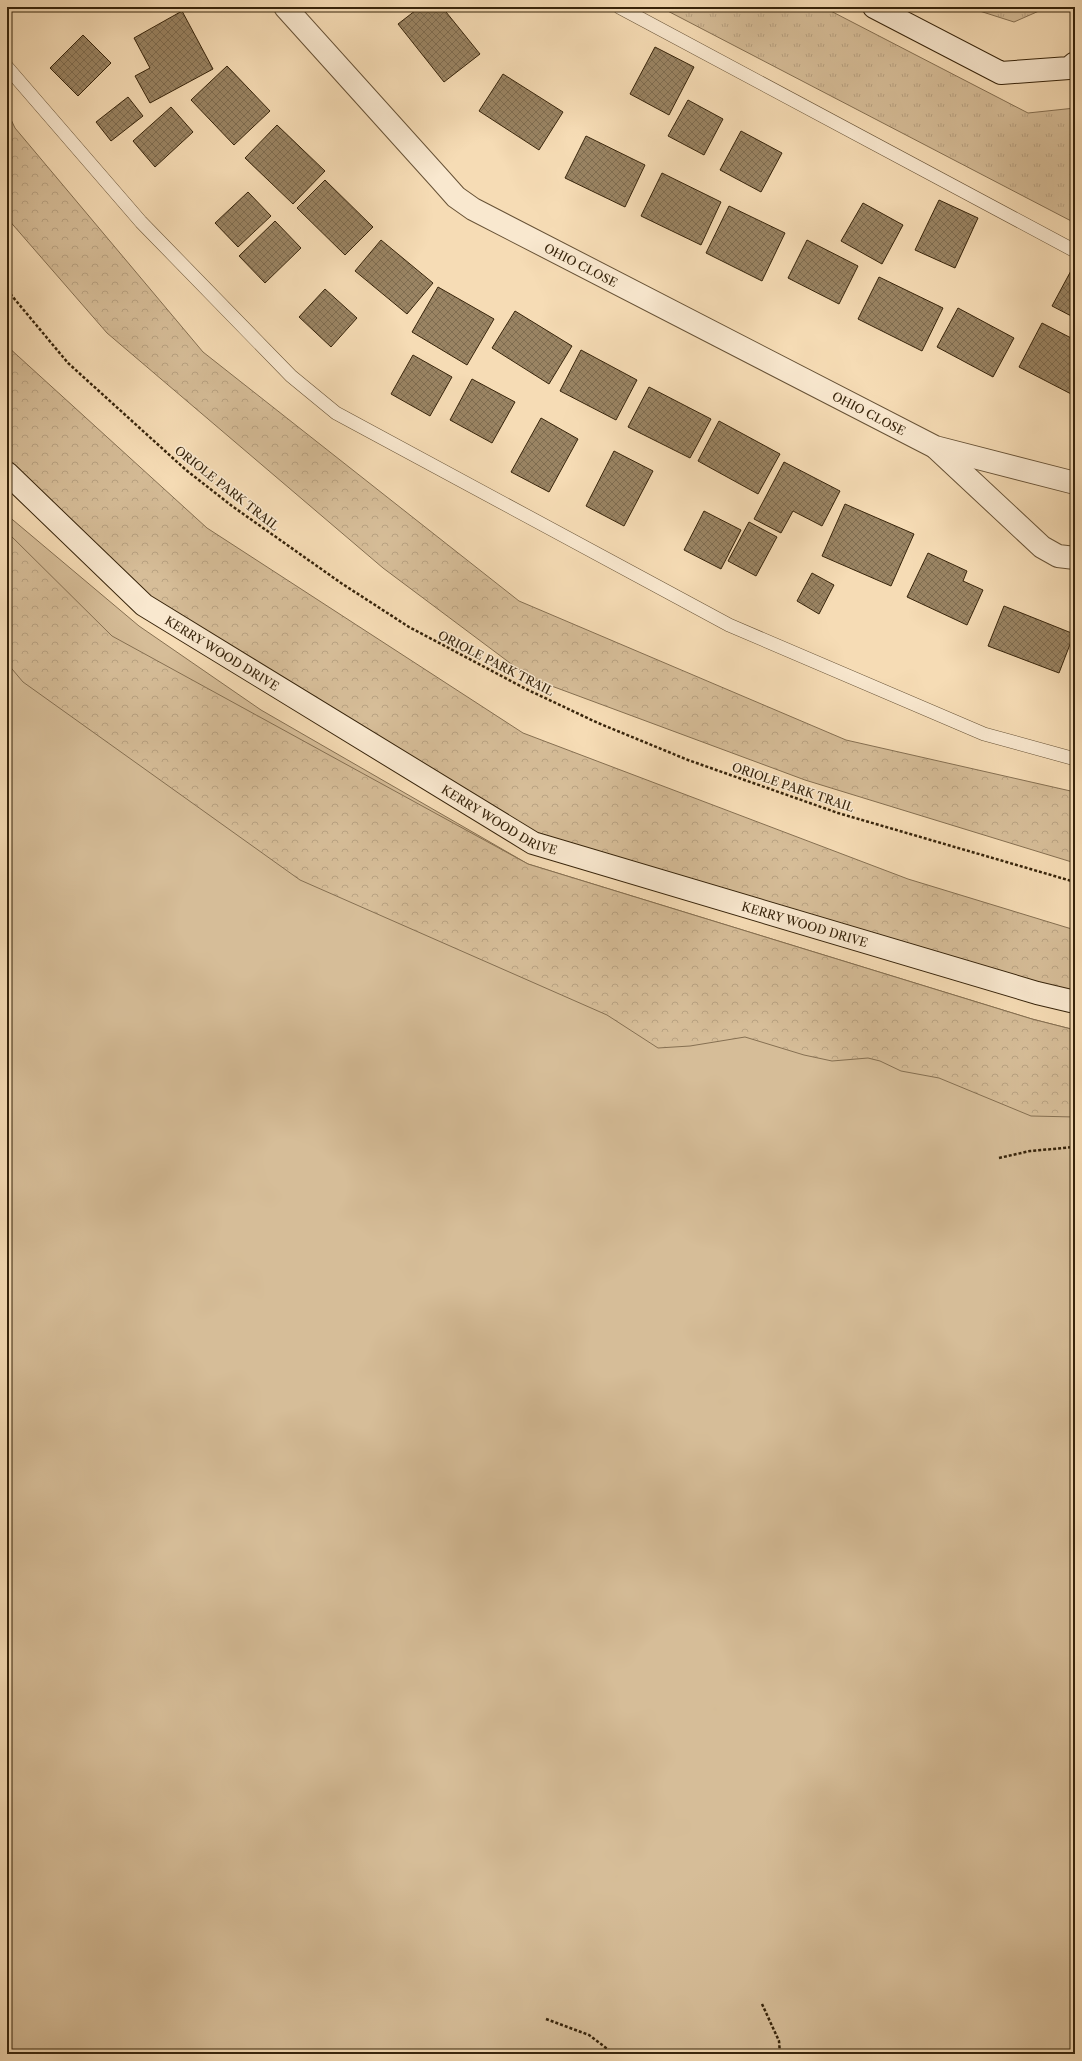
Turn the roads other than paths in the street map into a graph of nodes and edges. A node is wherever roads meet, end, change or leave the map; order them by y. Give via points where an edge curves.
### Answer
1 (285, 7) edge
2 (619, 7) edge
3 (874, 7) edge
4 (1075, 64) edge
5 (7, 67) edge
6 (1075, 251) edge
7 (935, 447) junction
8 (7, 473) edge
9 (1075, 483) edge
10 (1075, 558) edge
11 (1075, 759) edge
12 (1075, 1002) edge

1 - 7 street, OHIO CLOSE via 456,197 473,210
2 - 6 lane
3 - 4 street via 1000,73 1069,68
5 - 11 lane via 141,222 291,376 336,413 729,625 984,734
7 - 9 street, OHIO CLOSE
7 - 10 street, OHIO CLOSE via 1042,547 1058,556
8 - 12 street, KERRY WOOD DRIVE via 144,605 534,843 1037,993

